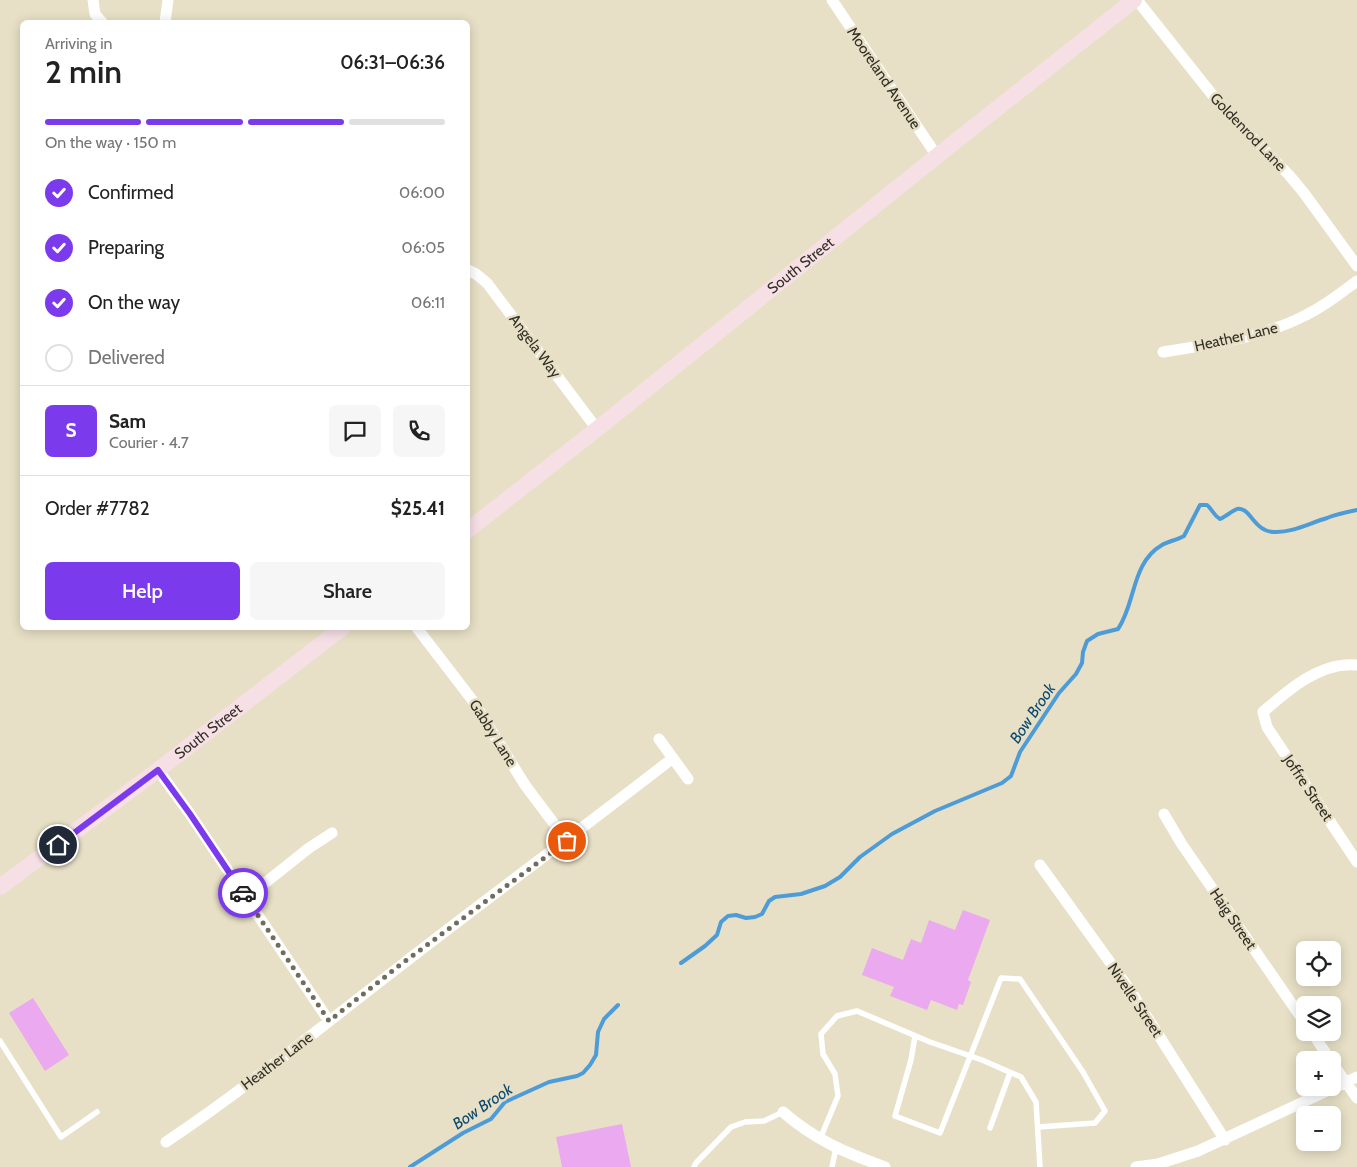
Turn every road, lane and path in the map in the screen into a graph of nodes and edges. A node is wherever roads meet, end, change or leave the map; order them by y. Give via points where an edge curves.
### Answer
1 (93, 0) edge
2 (168, 0) edge
3 (832, 0) edge
4 (1136, 0) edge
5 (100, 20) edge
6 (165, 20) edge
7 (937, 156) junction
8 (1357, 266) edge
9 (470, 271) edge
10 (1357, 281) edge
11 (1163, 352) dead end
12 (598, 429) junction
13 (470, 528) edge
14 (339, 630) edge
15 (419, 630) edge
16 (1357, 665) edge
17 (659, 739) dead end
18 (673, 758) junction
19 (158, 770) junction
20 (688, 779) dead end
21 (1164, 814) dead end
22 (332, 833) dead end
23 (567, 841) junction
24 (1357, 862) edge
25 (1040, 865) dead end
26 (0, 887) edge
27 (246, 898) junction
28 (1296, 1010) edge
29 (329, 1021) junction
30 (915, 1036) junction
31 (0, 1041) edge
32 (970, 1055) junction
33 (1010, 1072) junction
34 (1341, 1075) edge
35 (1357, 1077) edge
36 (1346, 1082) junction
37 (1357, 1098) edge
38 (97, 1112) dead end
39 (782, 1112) joint
40 (1038, 1127) junction
41 (990, 1128) dead end
42 (820, 1139) junction
43 (1225, 1140) junction
44 (166, 1142) dead end
45 (836, 1148) junction
46 (694, 1167) edge
47 (832, 1167) edge
48 (885, 1167) edge
49 (1040, 1167) edge
50 (1136, 1167) edge

1 - 5 street via 95,14
2 - 6 street
3 - 7 street, Mooreland Avenue
4 - 7 main road, South Street
4 - 8 street, Goldenrod Lane via 1222,107 1304,192
7 - 12 main road, South Street
9 - 12 street, Angela Way via 487,283
10 - 11 street, Heather Lane via 1325,305 1289,324 1246,338
12 - 13 main road, South Street
14 - 19 main road, South Street
15 - 23 street, Gabby Lane via 473,701 526,785
16 - 24 street, Joffre Street via 1336,666 1310,676 1263,712 1267,727
17 - 18 street
18 - 20 street
18 - 23 street, Heather Lane
19 - 26 main road, South Street
19 - 27 street
21 - 28 street, Haig Street
22 - 27 street
23 - 29 street, Heather Lane
25 - 43 street, Nivelle Street via 1130,990
27 - 29 street
29 - 44 street, Heather Lane
30 - 32 lane
30 - 32 lane via 895,1116 940,1133
30 - 42 lane via 857,1011 837,1016 821,1034 823,1054 835,1074 838,1096
31 - 38 lane via 61,1137
32 - 33 lane
32 - 40 lane via 1001,978 1020,978 1105,1111 1095,1123
33 - 40 lane via 1021,1077 1036,1102
33 - 41 lane
34 - 36 street
35 - 36 street
36 - 37 street
36 - 43 street
39 - 42 street
39 - 46 lane via 764,1121 744,1122 731,1127
40 - 49 lane
42 - 45 street
43 - 50 street via 1198,1152
45 - 47 lane
45 - 48 street

